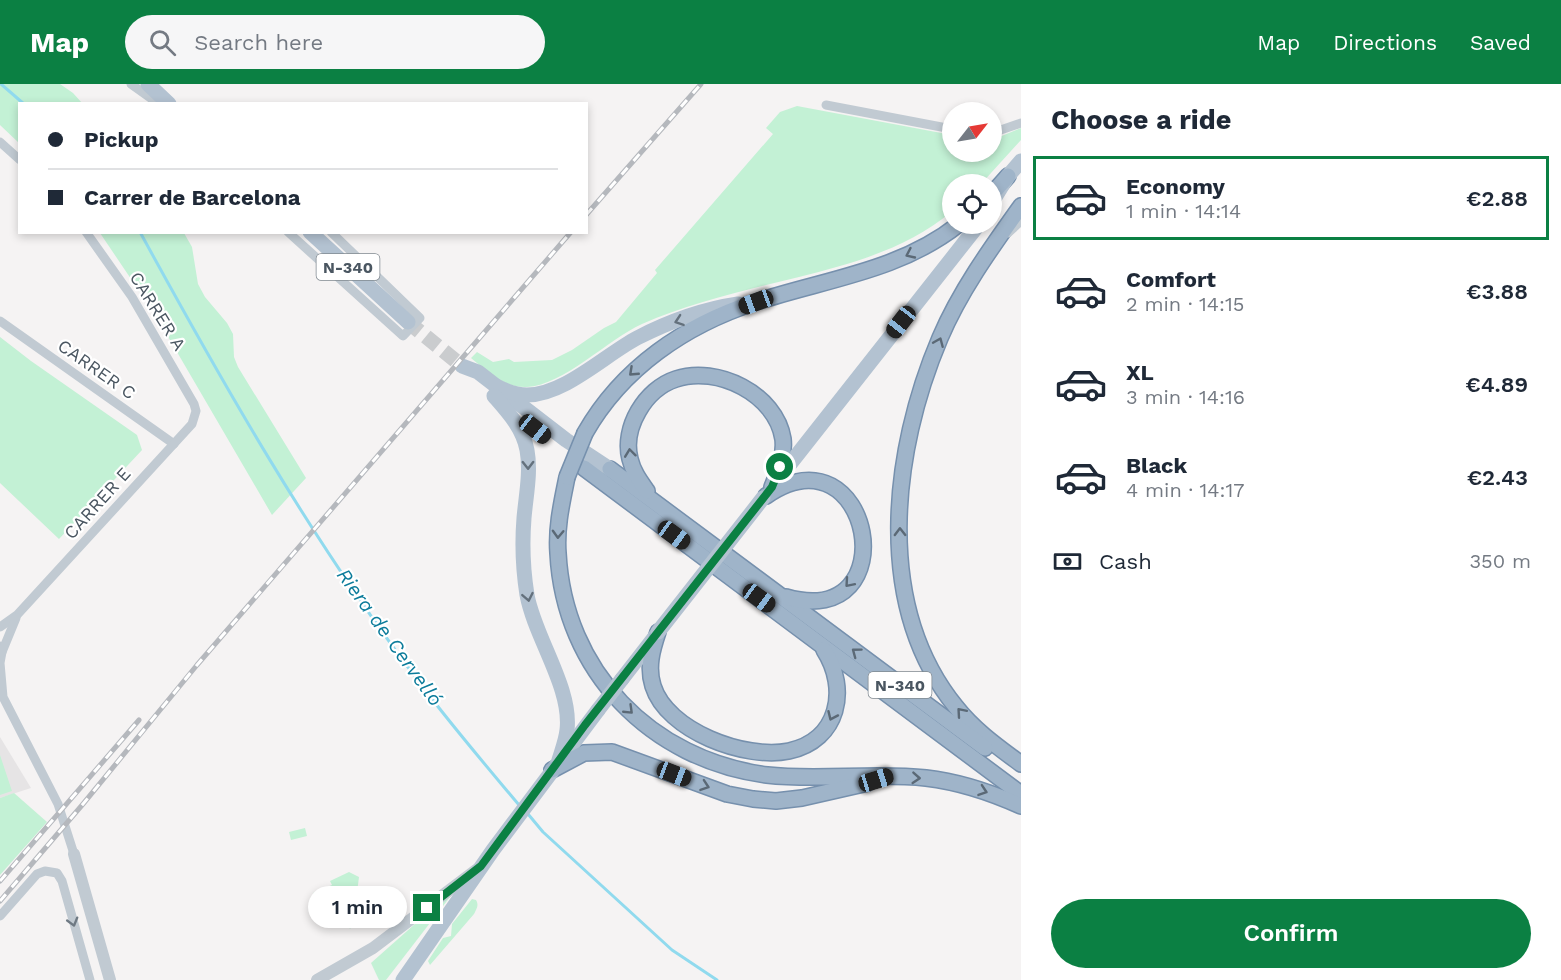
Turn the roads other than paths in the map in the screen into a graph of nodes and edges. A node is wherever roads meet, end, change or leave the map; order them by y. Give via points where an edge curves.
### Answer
1 (131, 84) edge
2 (148, 84) edge
3 (156, 102) edge
4 (168, 102) edge
5 (826, 105) dead end
6 (1021, 123) edge
7 (942, 127) edge
8 (1002, 130) edge
9 (0, 142) edge
10 (18, 158) edge
11 (1021, 161) edge
12 (1015, 175) edge
13 (1002, 186) edge
14 (1002, 190) edge
15 (1002, 194) edge
16 (1021, 206) edge
17 (1021, 221) edge
18 (87, 234) edge
19 (290, 234) edge
20 (312, 234) edge
21 (333, 234) edge
22 (952, 234) edge
23 (965, 234) edge
24 (994, 244) junction
25 (756, 302) junction
26 (0, 321) edge
27 (408, 322) tunnel mouth
28 (495, 391) junction
29 (196, 411) joint
30 (174, 444) junction
31 (584, 468) joint
32 (610, 469) joint
33 (767, 493) junction
34 (656, 504) junction
35 (780, 596) junction
36 (17, 615) junction
37 (0, 627) edge
38 (658, 632) junction
39 (819, 643) junction
40 (1, 649) edge
41 (0, 663) edge
42 (2, 695) edge
43 (1021, 764) edge
44 (551, 771) junction
45 (1021, 775) edge
46 (888, 776) junction
47 (1021, 794) edge
48 (1021, 806) edge
49 (74, 854) joint
50 (481, 866) junction
51 (456, 901) junction
52 (0, 916) edge
53 (109, 979) edge
54 (90, 980) edge
55 (317, 980) edge
56 (392, 980) edge
57 (403, 980) edge

1 - 3 street
2 - 4 main road
5 - 7 street
6 - 8 street
9 - 10 street
11 - 12 main road
12 - 13 highway
12 - 14 main road
12 - 15 main road
16 - 24 highway
17 - 24 street
18 - 29 street, CARRER A via 132,297
19 - 21 street via 403,336 420,318
20 - 27 main road, N-340
22 -> 25 highway via 856,275
23 - 33 main road
43 -> 24 highway via 965,717 935,676 912,624 900,555 903,472 924,379 941,336
25 -> 28 main road via 708,311 657,329 545,392 520,395
25 -> 46 highway, bridge via 699,326 647,359 603,404 585,433 567,477 558,529 559,573 569,616 587,657 607,687 628,710 681,748 744,771 788,777
26 - 30 street, CARRER C
28 - 31 main road, N-340
28 - 32 main road, N-340
28 -> 44 main road via 527,448 523,562 527,596 566,708 567,730
29 - 30 street, CARRER E via 192,424
30 - 36 street, CARRER E
31 - 39 highway, N-340
32 - 34 highway, N-340
34 -> 33 highway via 634,471 628,448 631,428 656,390 686,376 717,378 742,387 772,411 781,430 783,450 780,467
33 -> 35 highway via 795,481 823,483 849,502 860,521 864,547 859,569 849,585 832,597 811,602
33 - 38 main road, bridge
34 - 35 highway, N-340
45 -> 35 highway, N-340
36 - 37 street, CARRER E
36 - 40 street, CARRER E
39 -> 38 highway via 838,682 832,720 818,737 798,748 765,752 723,743 683,724 661,702 650,672
38 - 44 main road, bridge
39 - 47 highway, N-340
40 - 41 street, CARRER E
41 - 42 street, CARRER E
42 - 49 street via 58,804
44 -> 46 highway via 584,753 612,752 727,794 776,801
44 - 50 main road
46 -> 48 highway via 963,784
49 - 53 street
50 - 51 main road
50 - 55 street via 373,948
51 - 56 main road
51 - 57 main road
52 -> 54 street via 37,874 57,873

